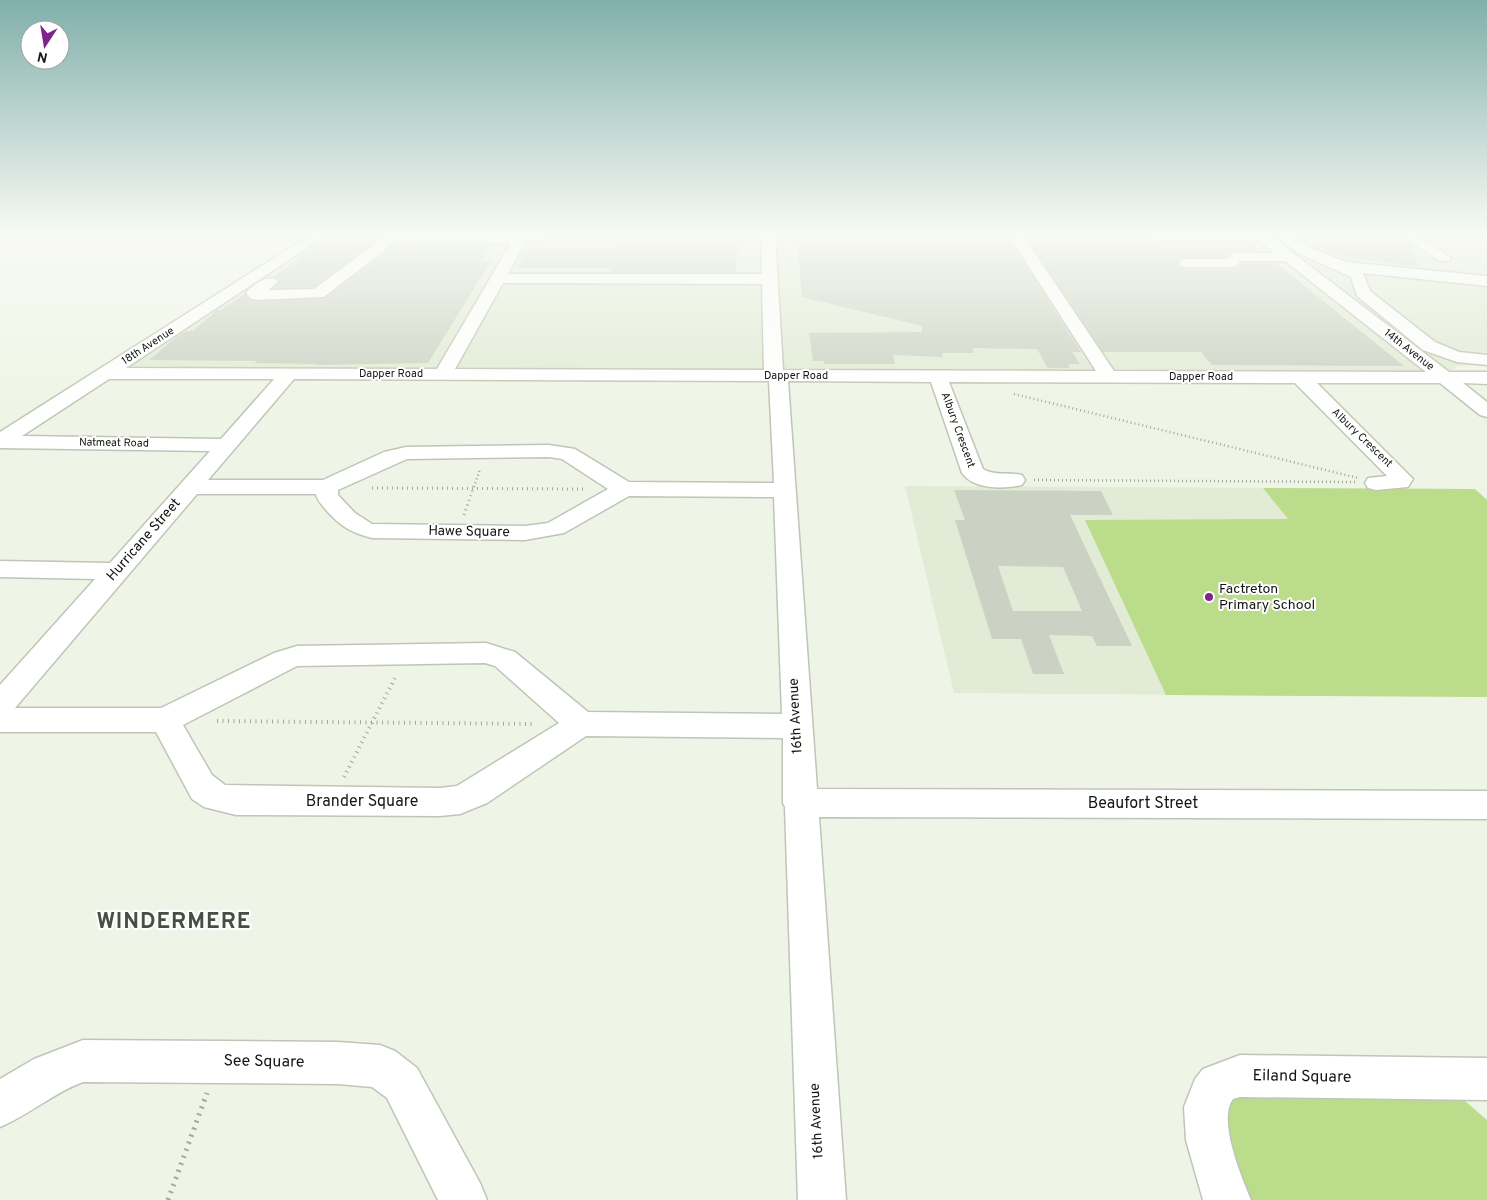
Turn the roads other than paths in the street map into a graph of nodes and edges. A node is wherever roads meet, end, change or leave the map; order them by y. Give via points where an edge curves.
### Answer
1 (234, 290) edge
2 (259, 290) edge
3 (325, 290) edge
4 (490, 290) edge
5 (770, 290) edge
6 (1052, 290) edge
7 (1331, 290) edge
8 (1362, 290) edge
9 (1474, 290) edge
10 (1481, 296) dead end
11 (1487, 360) edge
12 (105, 373) junction
13 (289, 374) junction
14 (442, 374) junction
15 (776, 376) junction
16 (938, 376) junction
17 (1109, 377) junction
18 (1301, 378) junction
19 (1445, 378) junction
20 (1487, 378) edge
21 (1487, 411) edge
22 (0, 442) edge
23 (227, 444) junction
24 (1014, 480) road end
25 (1376, 482) road end
26 (191, 487) junction
27 (327, 487) junction
28 (624, 489) junction
29 (785, 490) junction
30 (0, 569) edge
31 (117, 571) junction
32 (0, 705) edge
33 (0, 720) edge
34 (165, 720) junction
35 (581, 724) junction
36 (797, 726) junction
37 (800, 803) junction
38 (1487, 805) edge
39 (1484, 1083) edge
40 (0, 1106) edge
41 (463, 1200) edge
42 (822, 1200) edge
43 (1227, 1200) edge

1 - 12 street, 18th Avenue
2 - 3 street via 254,294 318,294
4 - 14 street
5 - 15 street, 16th Avenue via 772,366
6 - 17 street
7 - 19 street, 14th Avenue
8 - 11 street via 1429,346 1459,358
9 - 10 street
12 - 13 street, Dapper Road
12 - 22 street, 18th Avenue
13 - 14 street, Dapper Road
13 - 23 street, Hurricane Street
14 - 15 street, Dapper Road
15 - 16 street, Dapper Road
15 - 29 street, 16th Avenue via 780,384
16 - 17 street, Dapper Road
16 - 24 street, Albury Crescent via 973,472 983,479
17 - 18 street, Dapper Road
18 - 19 street, Dapper Road
18 - 25 street, Albury Crescent via 1402,479 1394,483
19 - 20 street, Dapper Road
19 - 21 street, 14th Avenue
22 - 23 street, Natmeat Road
23 - 26 street, Hurricane Street
26 - 27 street
26 - 31 street, Hurricane Street
27 - 28 street via 406,453 549,451 568,453
27 - 28 street, Hawe Square via 327,496 360,529 458,532 544,531 556,528
28 - 29 street
29 - 36 street, 16th Avenue
30 - 31 street
31 - 32 street, Hurricane Street
33 - 34 street
34 - 35 street via 297,656 486,653 505,658
34 - 35 street, Brander Square via 200,785 219,799 330,802 460,800
35 - 36 street
36 - 37 street, 16th Avenue
37 - 38 street, Beaufort Street
37 - 42 street, 16th Avenue
39 - 43 street, Eiland Square via 1240,1076 1217,1084 1205,1118 1211,1152
40 - 41 street, See Square via 49,1074 83,1061 380,1066 402,1083

